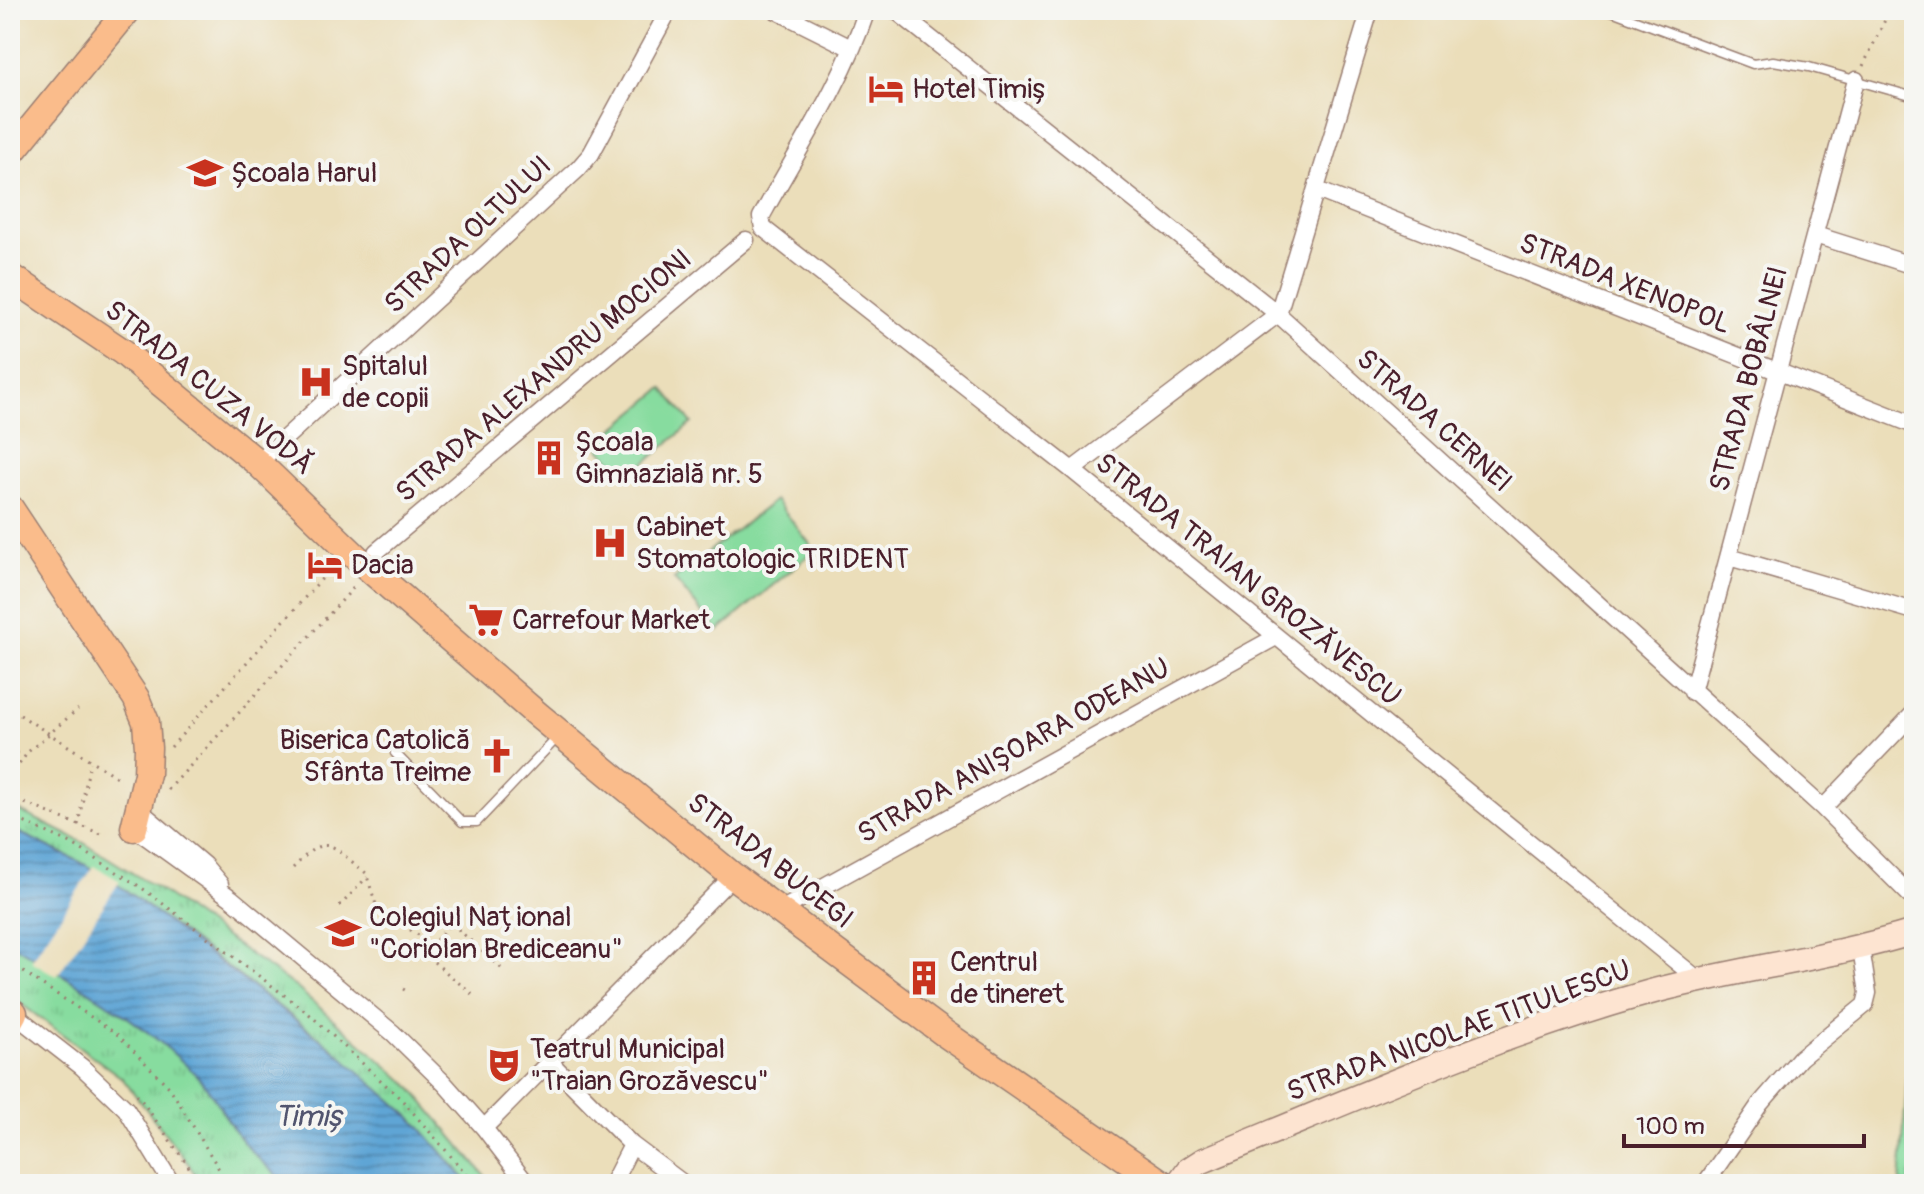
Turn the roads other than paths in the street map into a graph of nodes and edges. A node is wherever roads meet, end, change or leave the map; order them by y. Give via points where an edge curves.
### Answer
1 (128, 10) edge
2 (669, 10) edge
3 (775, 10) edge
4 (867, 10) edge
5 (895, 10) edge
6 (1370, 10) edge
7 (1609, 10) edge
8 (851, 48) junction
9 (1856, 80) junction
10 (1914, 97) edge
11 (10, 154) edge
12 (1317, 190) junction
13 (1815, 235) junction
14 (746, 240) dead end
15 (1914, 266) edge
16 (10, 276) edge
17 (1278, 314) junction
18 (1779, 373) junction
19 (1914, 425) edge
20 (258, 463) junction
21 (1072, 470) junction
22 (13, 520) edge
23 (1729, 557) junction
24 (357, 564) junction
25 (1914, 611) edge
26 (1276, 637) junction
27 (1692, 692) junction
28 (1914, 713) edge
29 (560, 734) junction
30 (395, 753) dead end
31 (1823, 808) junction
32 (137, 819) joint
33 (733, 876) junction
34 (1914, 899) edge
35 (779, 911) junction
36 (1914, 932) edge
37 (1861, 948) junction
38 (1700, 981) junction
39 (11, 1015) edge
40 (550, 1062) junction
41 (484, 1128) junction
42 (632, 1145) junction
43 (172, 1184) edge
44 (527, 1184) edge
45 (612, 1184) edge
46 (684, 1184) edge
47 (1163, 1184) edge
48 (1178, 1184) edge
49 (1705, 1184) edge

1 - 11 main road
2 - 20 street, STRADA OLTULUI via 578,169
3 - 8 street
4 - 8 street
5 - 17 street, STRADA CERNEI
6 - 12 street
7 - 9 lane via 1753,64 1773,61
8 - 21 street, STRADA TRAIAN GROZĂVESCU via 761,224
9 - 10 lane
9 - 13 street, STRADA BOBÂLNEI
12 - 17 street
12 - 18 street, STRADA XENOPOL
13 - 15 street
13 - 18 street, STRADA BOBÂLNEI
14 - 24 street, STRADA ALEXANDRU MOCIONI
16 - 20 main road, STRADA CUZA VODĂ via 123,352
17 - 21 street
17 - 27 street, STRADA CERNEI
18 - 19 street, STRADA XENOPOL
18 - 23 street, STRADA BOBÂLNEI
20 - 24 main road, STRADA CUZA VODĂ
21 - 26 street, STRADA TRAIAN GROZĂVESCU
22 - 32 main road via 136,698 146,722 147,774
23 - 25 street
23 - 27 street, STRADA BOBÂLNEI
24 - 29 main road, STRADA BUCEGI
26 - 35 street, STRADA ANIȘOARA ODEANU
26 - 38 street, STRADA TRAIAN GROZĂVESCU
27 - 31 street, STRADA CERNEI
28 - 31 street
29 - 30 lane via 471,824 462,822
29 - 33 main road, STRADA BUCEGI
31 - 34 street, STRADA CERNEI
32 - 41 street via 204,865 231,898 393,1033
33 - 35 main road, STRADA BUCEGI
33 - 40 street
35 - 47 main road, STRADA BUCEGI
36 - 37 main road, STRADA NICOLAE TITULESCU
37 - 38 main road, STRADA NICOLAE TITULESCU
37 - 49 street via 1865,1005 1800,1058 1760,1104
38 - 48 main road, STRADA NICOLAE TITULESCU via 1647,993 1491,1045 1202,1161
39 - 43 street via 82,1067 126,1109
40 - 41 street
40 - 42 street
41 - 44 street
42 - 45 street
42 - 46 street

